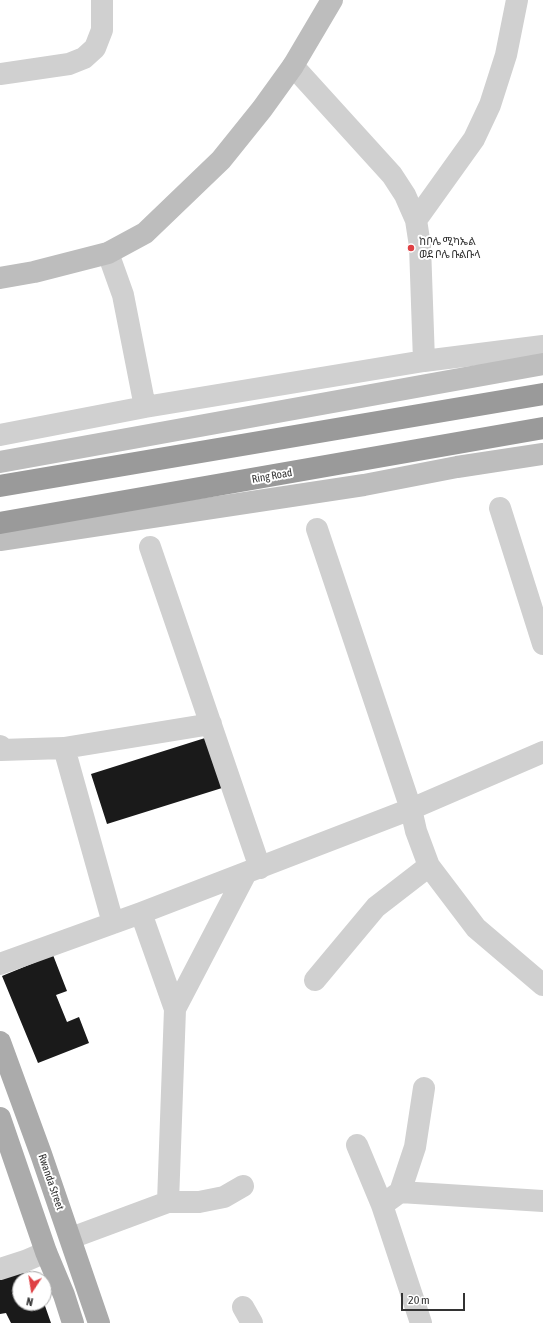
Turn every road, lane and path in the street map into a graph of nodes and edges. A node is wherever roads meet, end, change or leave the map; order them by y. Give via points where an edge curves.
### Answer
1 (332, 0) edge
2 (517, 0) edge
3 (102, 1) edge
4 (293, 66) junction
5 (0, 74) edge
6 (416, 220) junction
7 (108, 253) junction
8 (0, 278) edge
9 (543, 346) edge
10 (424, 361) junction
11 (543, 364) edge
12 (543, 394) edge
13 (145, 407) junction
14 (543, 428) edge
15 (0, 435) edge
16 (543, 454) edge
17 (0, 462) edge
18 (0, 486) edge
19 (500, 508) dead end
20 (0, 523) edge
21 (317, 529) dead end
22 (0, 540) edge
23 (150, 547) dead end
24 (543, 644) edge
25 (211, 724) junction
26 (64, 748) junction
27 (0, 749) edge
28 (543, 752) edge
29 (411, 809) junction
30 (428, 866) junction
31 (253, 871) junction
32 (141, 913) junction
33 (113, 923) junction
34 (0, 964) edge
35 (315, 980) dead end
36 (543, 985) edge
37 (175, 1009) junction
38 (0, 1042) edge
39 (424, 1088) dead end
40 (0, 1118) edge
41 (357, 1144) dead end
42 (243, 1186) dead end
43 (400, 1192) junction
44 (543, 1201) edge
45 (168, 1202) junction
46 (382, 1205) junction
47 (71, 1238) junction
48 (46, 1252) junction
49 (0, 1269) edge
50 (73, 1323) edge
51 (99, 1323) edge
52 (421, 1323) edge

1 - 4 street
2 - 6 street via 506,55 490,105 474,139
3 - 5 street via 102,30 95,48 84,58 69,64
4 - 6 street via 392,175 405,195
4 - 7 street via 221,160 145,232
6 - 10 street via 420,246
7 - 8 street
7 - 13 street via 123,295
9 - 10 street
10 - 13 street
11 - 17 street
12 - 18 highway
13 - 15 street
14 - 20 highway, Ring Road
16 - 22 street via 364,485
19 - 24 street
21 - 29 street
23 - 25 street
25 - 26 street
25 - 31 street
26 - 27 street
26 - 33 street
28 - 29 street
29 - 30 street
29 - 31 street
30 - 35 street via 376,907
30 - 36 street via 476,928
31 - 32 street
31 - 37 street
32 - 33 street
32 - 37 street
33 - 34 street
37 - 45 street
38 - 47 main road, Rwanda Street
39 - 43 street via 415,1147
40 - 48 main road
41 - 46 street
42 - 45 street via 224,1197 199,1202
43 - 44 street
43 - 46 street
45 - 47 street
46 - 52 street
47 - 51 main road, Rwanda Street
48 - 49 street
48 - 50 main road

